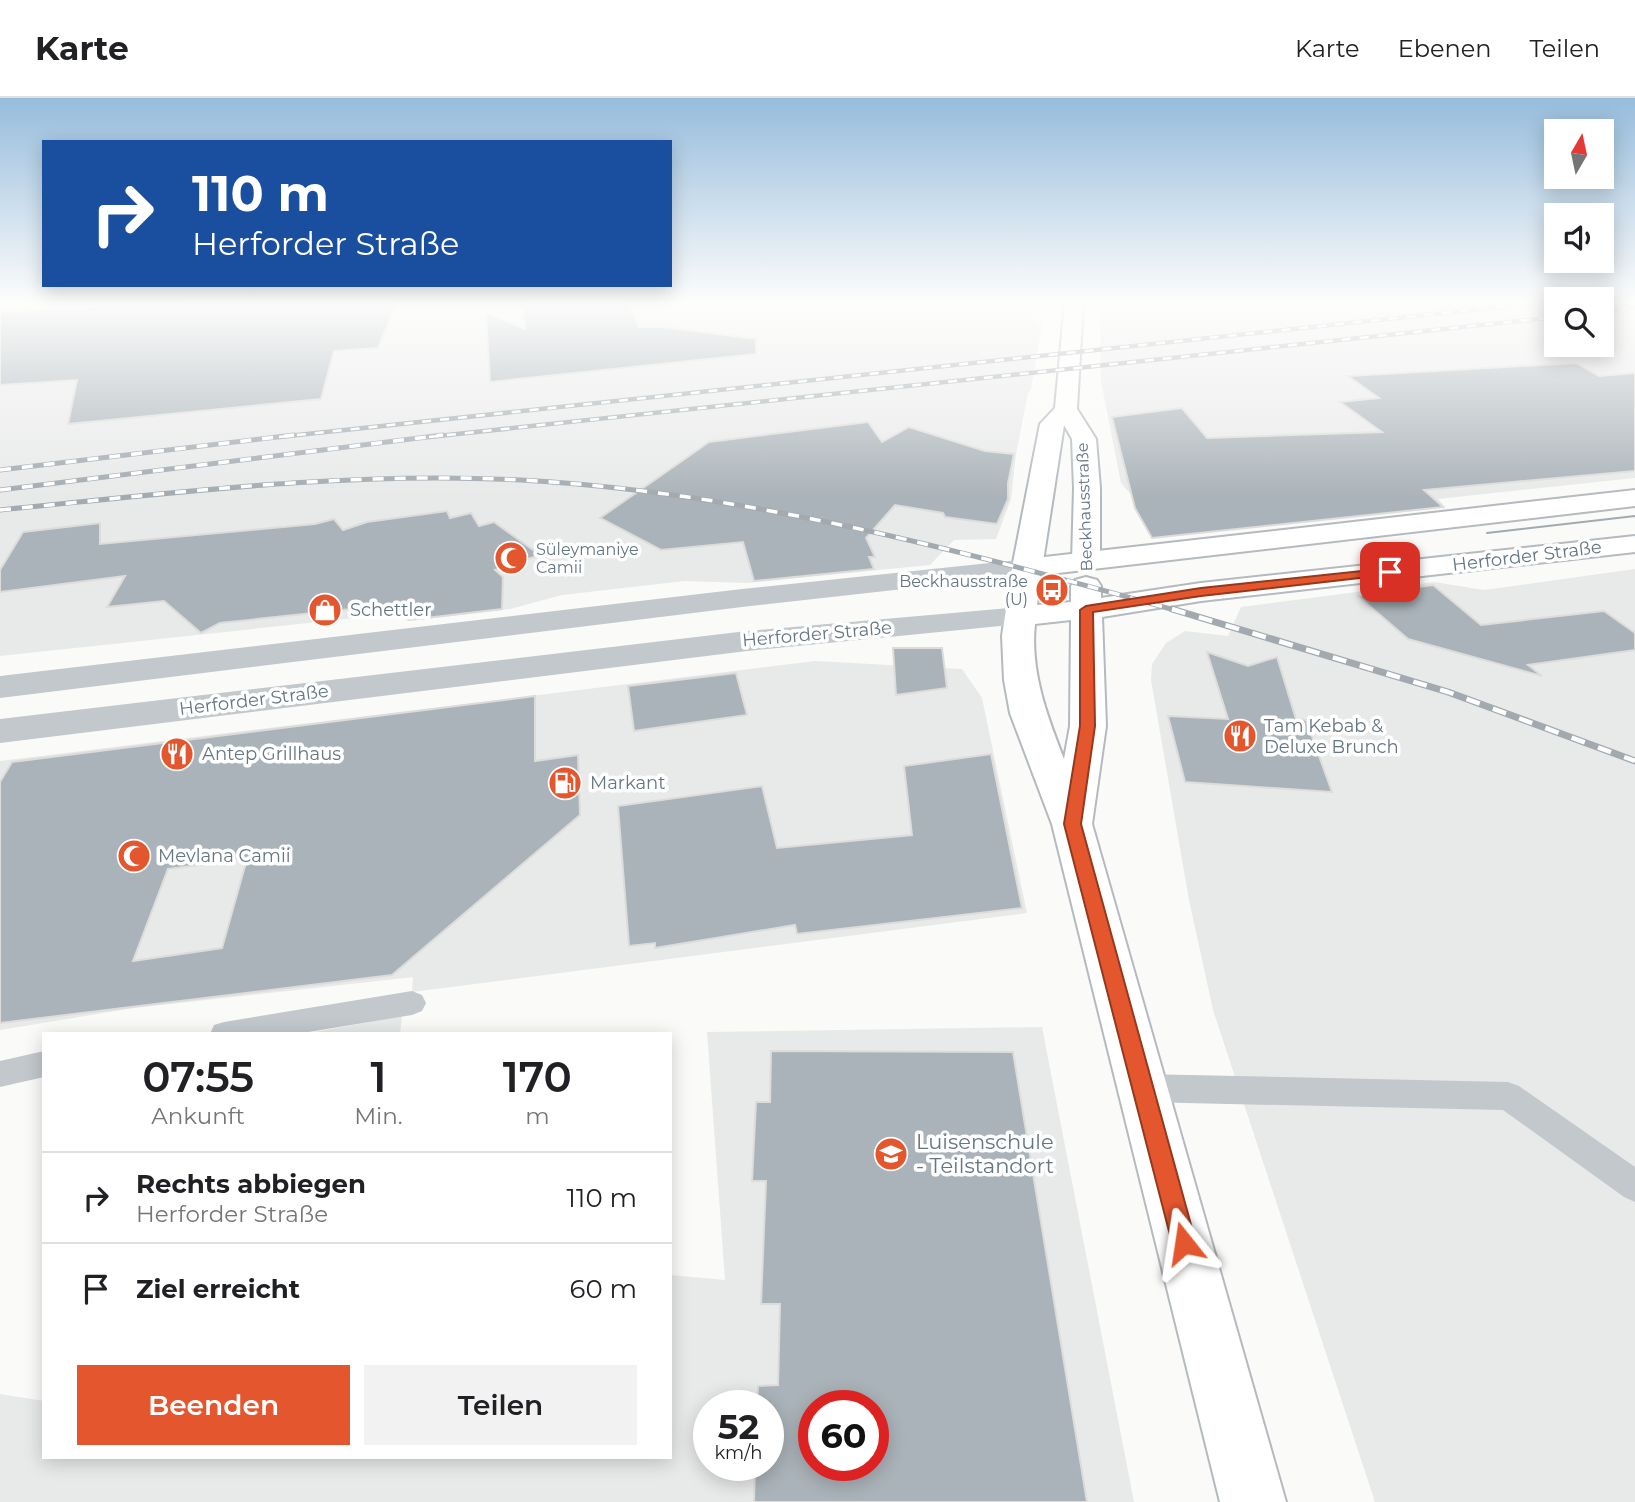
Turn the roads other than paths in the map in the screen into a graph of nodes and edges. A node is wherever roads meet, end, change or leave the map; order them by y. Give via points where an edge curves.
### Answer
1 (1069, 368) edge
2 (1066, 409) junction
3 (1635, 498) edge
4 (1635, 544) edge
5 (1086, 562) junction
6 (1027, 568) junction
7 (1086, 610) junction
8 (1020, 616) junction
9 (54, 681) junction
10 (0, 687) edge
11 (0, 702) edge
12 (0, 731) edge
13 (1072, 824) junction
14 (412, 1003) dead end
15 (235, 1032) edge
16 (42, 1065) edge
17 (0, 1074) edge
18 (1142, 1088) junction
19 (1635, 1186) edge
20 (1253, 1502) edge

1 - 2 main road, Beckhausstraße
2 - 5 main road, Beckhausstraße via 1084,439
2 - 6 main road, Beckhausstraße via 1052,424
3 - 5 main road
4 - 7 main road, Herforder Straße via 1201,592
5 - 6 main road
5 - 7 main road, Beckhausstraße
6 - 8 main road, Beckhausstraße
6 - 9 street
7 - 8 main road, Herforder Straße
7 - 13 main road, Beckhausstraße via 1088,726
8 - 12 street, Herforder Straße via 733,642
8 - 13 main road, Beckhausstraße via 1018,656 1028,713
9 - 10 street
9 - 11 street
13 - 18 main road, Beckhausstraße
14 - 15 lane
16 - 17 lane
18 - 19 lane via 1508,1096
18 - 20 main road, Beckhausstraße

